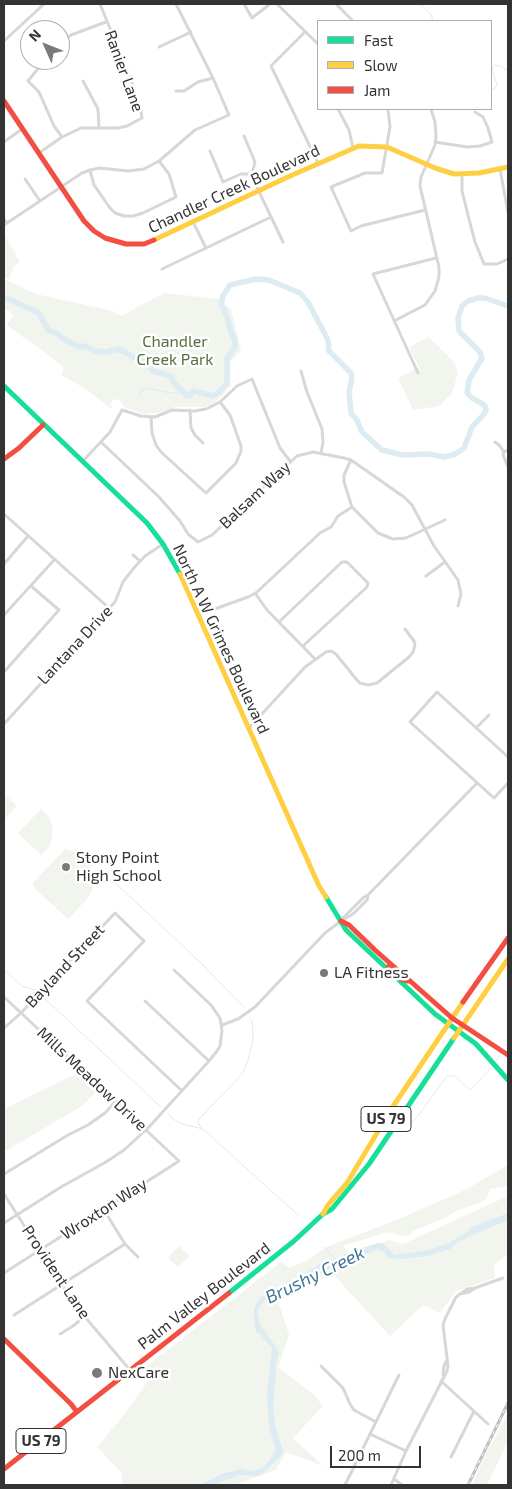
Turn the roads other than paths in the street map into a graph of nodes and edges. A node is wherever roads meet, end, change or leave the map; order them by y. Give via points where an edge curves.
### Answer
1 (44, 4) edge
2 (100, 4) edge
3 (176, 4) edge
4 (244, 4) edge
5 (270, 4) edge
6 (277, 4) edge
7 (336, 4) edge
8 (351, 20) edge
9 (106, 22) junction
10 (191, 32) junction
11 (304, 32) junction
12 (70, 36) edge
13 (4, 41) edge
14 (317, 43) edge
15 (159, 47) dead end
16 (36, 70) edge
17 (213, 78) junction
18 (83, 81) dead end
19 (176, 91) dead end
20 (4, 101) edge
21 (338, 110) edge
22 (388, 110) edge
23 (431, 110) edge
24 (476, 112) dead end
25 (99, 128) junction
26 (22, 130) junction
27 (244, 136) dead end
28 (62, 137) junction
29 (4, 142) edge
30 (435, 142) junction
31 (387, 147) junction
32 (353, 148) junction
33 (210, 152) dead end
34 (38, 153) junction
35 (159, 161) junction
36 (318, 164) junction
37 (426, 164) junction
38 (508, 167) edge
39 (500, 169) junction
40 (90, 170) junction
41 (252, 174) junction
42 (462, 174) junction
43 (25, 179) dead end
44 (61, 187) junction
45 (259, 191) junction
46 (40, 201) junction
47 (425, 210) junction
48 (508, 213) edge
49 (271, 217) junction
50 (4, 219) edge
51 (193, 222) junction
52 (5, 225) edge
53 (283, 242) dead end
54 (206, 248) junction
55 (436, 258) junction
56 (508, 260) edge
57 (162, 269) dead end
58 (394, 321) junction
59 (301, 371) dead end
60 (418, 373) dead end
61 (4, 386) edge
62 (220, 402) junction
63 (190, 410) junction
64 (151, 417) junction
65 (43, 425) junction
66 (101, 442) junction
67 (495, 442) dead end
68 (203, 443) dead end
69 (508, 450) edge
70 (321, 453) junction
71 (503, 454) junction
72 (4, 460) edge
73 (350, 460) junction
74 (83, 461) junction
75 (290, 461) junction
76 (508, 467) edge
77 (352, 507) junction
78 (4, 514) edge
79 (445, 520) dead end
80 (426, 529) junction
81 (28, 536) junction
82 (163, 544) junction
83 (133, 555) dead end
84 (55, 559) junction
85 (140, 561) junction
86 (446, 562) junction
87 (4, 564) edge
88 (426, 576) dead end
89 (31, 586) junction
90 (255, 594) junction
91 (458, 606) dead end
92 (109, 608) junction
93 (4, 615) edge
94 (198, 615) junction
95 (279, 622) junction
96 (405, 629) dead end
97 (303, 646) junction
98 (315, 659) junction
99 (4, 672) edge
100 (489, 715) dead end
101 (4, 724) edge
102 (249, 728) junction
103 (476, 728) junction
104 (508, 757) edge
105 (508, 782) edge
106 (477, 783) junction
107 (340, 921) junction
108 (508, 938) edge
109 (376, 960) junction
110 (508, 960) edge
111 (174, 970) dead end
112 (409, 981) junction
113 (4, 997) edge
114 (145, 1001) dead end
115 (21, 1013) junction
116 (452, 1018) junction
117 (448, 1024) junction
118 (222, 1025) junction
119 (462, 1025) junction
120 (4, 1028) edge
121 (458, 1032) junction
122 (508, 1055) edge
123 (209, 1061) junction
124 (508, 1080) edge
125 (182, 1091) junction
126 (116, 1101) junction
127 (392, 1108) junction
128 (146, 1130) junction
129 (378, 1149) junction
130 (179, 1161) joint
131 (4, 1174) edge
132 (4, 1194) edge
133 (104, 1210) junction
134 (324, 1214) junction
135 (17, 1215) junction
136 (4, 1223) edge
137 (125, 1244) junction
138 (40, 1250) junction
139 (138, 1258) dead end
140 (4, 1273) edge
141 (503, 1278) dead end
142 (61, 1284) junction
143 (14, 1315) dead end
144 (84, 1317) junction
145 (60, 1334) dead end
146 (4, 1339) edge
147 (320, 1366) dead end
148 (130, 1370) junction
149 (399, 1374) dead end
150 (441, 1382) junction
151 (474, 1411) junction
152 (77, 1412) junction
153 (376, 1422) junction
154 (488, 1424) dead end
155 (370, 1434) junction
156 (406, 1451) junction
157 (450, 1457) dead end
158 (4, 1470) edge
159 (394, 1479) junction
160 (345, 1485) edge
161 (391, 1485) edge
162 (402, 1485) edge

1 - 13 street
2 - 9 street, Ranier Lane
3 - 10 street
4 - 5 street via 252,18
6 - 11 street
7 - 8 street
9 - 12 street
9 - 25 street, Ranier Lane via 130,77 142,118 127,126
10 - 15 street
10 - 17 street
11 - 14 street
11 - 36 street via 271,66
16 - 28 street via 28,81 39,92
17 - 19 street via 184,91
17 - 35 street via 229,115 195,130
18 - 25 street via 98,109
20 - 26 main road, Chandler Creek Boulevard
21 - 32 street
22 - 31 street
23 - 30 street
24 - 30 street via 486,122 492,142 467,147
25 - 28 street, Ranier Lane via 81,128
26 - 29 street
26 - 34 main road, Chandler Creek Boulevard
27 - 41 street via 255,162
28 - 34 street, Ranier Lane
30 - 37 street
31 - 32 main road, Chandler Creek Boulevard
31 - 37 main road, Chandler Creek Boulevard
31 - 47 street via 382,174 365,173 331,187 352,230
32 - 36 main road, Chandler Creek Boulevard
33 - 41 street via 223,182 238,174
34 - 44 main road, Chandler Creek Boulevard
35 - 40 street via 144,169
35 - 40 street via 169,174 176,197 133,216 115,213 110,208 94,185
36 - 45 main road, Chandler Creek Boulevard
37 - 42 main road, Chandler Creek Boulevard via 448,173
37 - 47 street via 420,186
38 - 39 main road, Chandler Creek Boulevard
39 - 42 main road, Chandler Creek Boulevard
39 - 48 street
40 - 44 street
41 - 45 street
42 - 56 street via 462,191 484,264
43 - 46 street
44 - 46 street
44 - 51 main road, Chandler Creek Boulevard via 87,225 114,242 144,244
45 - 49 street
45 - 51 main road, Chandler Creek Boulevard
46 - 52 street
47 - 55 street
49 - 53 street
49 - 54 street
50 - 52 street
51 - 54 street
54 - 57 street
55 - 58 street via 439,277 430,299
55 - 58 street via 372,274
58 - 60 street
59 - 70 street via 322,429
61 - 65 main road, North A W Grimes Boulevard
62 - 63 street via 206,409
62 - 64 street via 230,416 241,446 240,455 235,465 206,493 156,446
62 - 75 street via 236,386 252,379 280,448
63 - 64 street via 172,410
63 - 68 street via 191,428
64 - 66 street via 122,410
65 - 72 main road
65 - 74 main road, North A W Grimes Boulevard
66 - 74 street
66 - 75 street, Balsam Way via 159,497 198,542 212,535
67 - 71 street
69 - 71 street
70 - 73 street, Balsam Way
70 - 75 street, Balsam Way via 302,454
71 - 76 street
73 - 77 street via 344,482
73 - 80 street, Balsam Way via 408,501
74 - 82 main road, North A W Grimes Boulevard via 147,523
77 - 80 street via 388,538 406,538
77 - 90 street via 338,516 331,527 320,533
78 - 81 street
79 - 80 street
80 - 86 street, Balsam Way
81 - 84 street
81 - 87 street
82 - 85 street, Lantana Drive
82 - 94 main road, North A W Grimes Boulevard
83 - 85 street
84 - 89 street
84 - 92 street
85 - 92 street, Lantana Drive via 123,582
86 - 88 street
86 - 91 street, Balsam Way via 460,585
89 - 93 street
89 - 99 street via 58,610
90 - 94 street
90 - 95 street
92 - 101 street, Lantana Drive
94 - 102 main road, North A W Grimes Boulevard
95 - 97 street
95 - 97 street via 342,562 346,562 368,583 368,587
96 - 98 street via 414,641 414,652 373,684 357,681 334,652 326,652
97 - 98 street
98 - 102 street
100 - 103 street
102 - 107 main road, North A W Grimes Boulevard via 319,886
103 - 104 street
103 - 106 street via 437,692 410,722
105 - 106 street via 494,798
106 - 107 street
107 - 109 main road, North A W Grimes Boulevard
107 - 112 main road, North A W Grimes Boulevard via 349,925
107 - 118 street via 255,1007
108 - 116 main road, Palm Valley Boulevard / US 79
109 - 112 main road via 401,979
109 - 117 main road, North A W Grimes Boulevard
110 - 119 main road, Palm Valley Boulevard / US 79
111 - 118 street via 211,1005
112 - 116 main road, North A W Grimes Boulevard
113 - 115 street, Mills Meadow Drive
114 - 123 street
115 - 120 street, Bayland Street
115 - 125 street, Bayland Street via 115,913 144,941 86,1001
115 - 126 street, Mills Meadow Drive
116 - 117 main road, Palm Valley Boulevard / US 79
116 - 119 main road, North A W Grimes Boulevard
117 - 121 main road, North A W Grimes Boulevard
117 - 127 main road, Palm Valley Boulevard / US 79
118 - 123 street via 220,1046
119 - 121 main road, Palm Valley Boulevard / US 79
119 - 122 main road, North A W Grimes Boulevard
121 - 124 main road, North A W Grimes Boulevard via 476,1044
121 - 129 main road, Palm Valley Boulevard / US 79
123 - 125 street
125 - 128 street
126 - 128 street, Mills Meadow Drive
126 - 131 street via 88,1125
127 - 129 main road via 393,1113 376,1140
127 - 134 main road, Palm Valley Boulevard / US 79
128 - 130 street, Mills Meadow Drive
128 - 135 street via 116,1156
129 - 134 main road, Palm Valley Boulevard / US 79 via 342,1199
130 - 133 street, Wroxton Way
132 - 135 street, Provident Lane
133 - 137 street
133 - 138 street, Wroxton Way
134 - 148 main road, Palm Valley Boulevard / US 79
135 - 136 street
135 - 138 street, Provident Lane
137 - 139 street
137 - 142 street
138 - 140 street, Wroxton Way
138 - 142 street, Provident Lane
141 - 150 street via 456,1298 444,1322 448,1366
142 - 143 street
142 - 144 street, Provident Lane
144 - 145 street
144 - 148 street, Provident Lane
146 - 152 main road
147 - 153 street via 343,1388 354,1410
148 - 152 main road, Palm Valley Boulevard / US 79
149 - 153 street
150 - 151 street
150 - 156 street
151 - 154 street
151 - 157 street
152 - 158 main road, Palm Valley Boulevard / US 79
153 - 155 street
155 - 156 street
155 - 160 street
156 - 159 street
159 - 161 street
159 - 162 street

